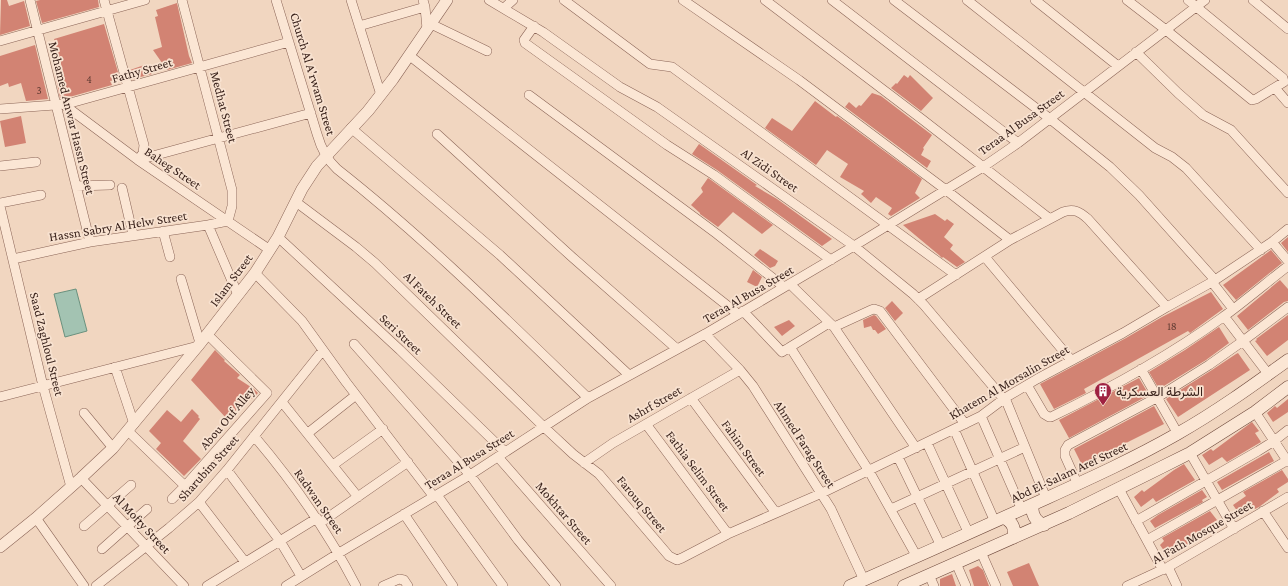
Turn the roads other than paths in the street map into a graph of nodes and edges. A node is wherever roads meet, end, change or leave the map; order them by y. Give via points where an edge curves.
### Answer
1 (30, 0) edge
2 (104, 0) edge
3 (145, 0) edge
4 (182, 0) edge
5 (276, 0) edge
6 (351, 0) edge
7 (447, 0) edge
8 (489, 0) edge
9 (513, 0) edge
10 (564, 0) edge
11 (683, 0) edge
12 (765, 0) edge
13 (832, 0) edge
14 (894, 0) edge
15 (968, 0) edge
16 (1035, 0) edge
17 (1128, 0) edge
18 (1188, 0) edge
19 (1205, 0) edge
20 (1254, 0) edge
21 (424, 3) edge
22 (1197, 6) junction
23 (504, 8) junction
24 (107, 10) junction
25 (359, 26) junction
26 (534, 26) junction
27 (429, 27) junction
28 (37, 30) junction
29 (1166, 30) junction
30 (1288, 30) edge
31 (0, 41) edge
32 (289, 42) junction
33 (487, 51) dead end
34 (1136, 52) junction
35 (410, 56) junction
36 (1118, 66) junction
37 (200, 67) junction
38 (128, 87) junction
39 (1275, 88) junction
40 (1084, 92) junction
41 (529, 94) dead end
42 (381, 95) junction
43 (1288, 103) edge
44 (59, 105) junction
45 (0, 109) edge
46 (311, 113) junction
47 (1049, 118) junction
48 (351, 128) junction
49 (438, 134) dead end
50 (218, 138) junction
51 (1018, 142) junction
52 (325, 156) junction
53 (138, 160) junction
54 (36, 162) dead end
55 (0, 166) edge
56 (983, 166) junction
57 (110, 185) dead end
58 (76, 186) junction
59 (122, 188) dead end
60 (946, 190) junction
61 (1288, 193) edge
62 (41, 195) dead end
63 (296, 202) junction
64 (0, 205) edge
65 (1050, 218) junction
66 (228, 221) junction
67 (208, 225) junction
68 (889, 225) junction
69 (1288, 228) edge
70 (162, 231) junction
71 (133, 235) junction
72 (278, 237) junction
73 (1010, 240) junction
74 (90, 242) junction
75 (1272, 242) junction
76 (854, 246) junction
77 (270, 250) junction
78 (1261, 250) junction
79 (985, 256) junction
80 (170, 257) dead end
81 (13, 259) junction
82 (831, 260) junction
83 (1288, 261) edge
84 (1288, 266) edge
85 (255, 273) junction
86 (956, 275) junction
87 (181, 279) dead end
88 (1213, 281) junction
89 (787, 285) junction
90 (238, 295) junction
91 (918, 299) junction
92 (1167, 307) junction
93 (1288, 307) edge
94 (1233, 310) junction
95 (741, 313) junction
96 (1224, 316) junction
97 (832, 325) junction
98 (705, 334) junction
99 (202, 341) junction
100 (1243, 341) junction
101 (354, 344) dead end
102 (790, 347) junction
103 (677, 349) junction
104 (323, 350) junction
105 (1071, 360) junction
106 (1288, 360) edge
107 (115, 367) junction
108 (1141, 369) junction
109 (740, 370) junction
110 (629, 375) junction
111 (1269, 375) junction
112 (43, 386) junction
113 (1027, 386) junction
114 (1288, 387) edge
115 (356, 395) junction
116 (0, 396) edge
117 (1158, 397) junction
118 (588, 398) junction
119 (691, 398) junction
120 (1005, 398) junction
121 (282, 402) junction
122 (1255, 412) junction
123 (84, 413) dead end
124 (981, 416) junction
125 (646, 424) junction
126 (965, 424) junction
127 (544, 427) junction
128 (131, 428) junction
129 (383, 429) junction
130 (954, 429) junction
131 (1288, 430) edge
132 (308, 433) junction
133 (1178, 434) junction
134 (254, 436) junction
135 (1274, 441) junction
136 (927, 442) junction
137 (1024, 447) junction
138 (113, 448) junction
139 (916, 448) junction
140 (1190, 453) junction
141 (502, 455) junction
142 (898, 457) junction
143 (1000, 459) junction
144 (1288, 461) edge
145 (408, 462) junction
146 (584, 463) junction
147 (333, 465) junction
148 (227, 470) junction
149 (869, 471) junction
150 (972, 471) junction
151 (470, 475) junction
152 (81, 478) junction
153 (1206, 481) junction
154 (946, 484) junction
155 (1078, 484) junction
156 (131, 485) dead end
157 (185, 486) junction
158 (71, 487) junction
159 (1119, 489) junction
160 (822, 493) junction
161 (436, 496) junction
162 (358, 497) junction
163 (917, 497) junction
164 (1288, 497) edge
165 (1046, 498) junction
166 (172, 499) dead end
167 (1217, 501) junction
168 (199, 502) junction
169 (1033, 505) junction
170 (108, 506) junction
171 (147, 509) dead end
172 (890, 509) junction
173 (1022, 510) junction
174 (1263, 512) junction
175 (776, 513) junction
176 (404, 514) junction
177 (36, 518) junction
178 (1000, 520) junction
179 (318, 521) junction
180 (1136, 521) junction
181 (1044, 525) junction
182 (84, 526) dead end
183 (128, 527) junction
184 (1234, 529) junction
185 (728, 534) junction
186 (969, 534) junction
187 (1013, 538) junction
188 (1147, 540) junction
189 (280, 541) junction
190 (146, 546) junction
191 (941, 546) junction
192 (0, 547) edge
193 (1288, 548) edge
194 (102, 549) dead end
195 (982, 552) junction
196 (339, 553) junction
197 (917, 557) junction
198 (245, 562) junction
199 (956, 563) junction
200 (1165, 568) junction
201 (301, 576) junction
202 (864, 580) junction
203 (931, 580) edge
204 (289, 585) edge
205 (84, 586) edge
206 (96, 586) edge
207 (184, 586) edge
208 (207, 586) edge
209 (356, 586) edge
210 (383, 586) edge
211 (408, 586) edge
212 (453, 586) edge
213 (504, 586) edge
214 (556, 586) edge
215 (611, 586) edge
216 (850, 586) edge
217 (904, 586) edge
218 (966, 586) edge
219 (996, 586) edge
220 (1128, 586) edge
221 (1176, 586) edge

1 - 28 street, Mohamed Anwar Hassn Street
2 - 24 street
3 - 24 street
4 - 37 street, Medhat Street
5 - 32 street, Church Al A'rwam Street
6 - 25 street
7 - 27 street, Islam Street
8 - 23 street, Al Zidi Street
9 - 23 street
10 - 68 street via 650,64 672,67
11 - 60 street via 799,80
12 - 56 street
13 - 51 street
14 - 47 street
15 - 40 street
16 - 36 street
17 - 29 street
18 - 22 street
19 - 22 street, Teraa Al Busa Street
20 - 30 street
21 - 25 street
21 - 27 street
22 - 29 street, Teraa Al Busa Street
22 - 39 street via 1283,78 1284,82
23 - 26 street, Al Zidi Street
24 - 28 street
24 - 38 street
25 - 42 street
26 - 76 street, Al Zidi Street via 620,87 657,107
26 - 82 street via 524,40 525,44 667,146 714,174
27 - 33 street
27 - 35 street, Islam Street
28 - 31 street
28 - 44 street, Mohamed Anwar Hassn Street
29 - 34 street, Teraa Al Busa Street
29 - 39 street via 1252,100
32 - 37 street, Fathy Street
32 - 46 street, Church Al A'rwam Street
34 - 36 street, Teraa Al Busa Street
34 - 61 street via 1203,115 1231,130
35 - 42 street, Islam Street
35 - 95 street
36 - 40 street, Teraa Al Busa Street
37 - 38 street, Fathy Street
37 - 50 street, Medhat Street
38 - 44 street, Fathy Street
38 - 53 street via 144,145 144,154
39 - 43 street
40 - 47 street, Teraa Al Busa Street
40 - 78 street via 1155,148 1186,168
41 - 89 street
42 - 48 street, Islam Street
44 - 45 street, Fathy Street
44 - 53 street, Baheg Street
44 - 58 street, Mohamed Anwar Hassn Street
46 - 50 street
46 - 52 street, Church Al A'rwam Street
47 - 51 street, Teraa Al Busa Street
47 - 88 street via 1119,175
48 - 52 street, Islam Street
48 - 110 street via 500,255
49 - 103 street via 566,252
50 - 53 street
50 - 66 street, Medhat Street via 233,198
51 - 56 street, Teraa Al Busa Street
52 - 63 street, Islam Street via 309,177
52 - 118 street via 456,270
53 - 66 street, Baheg Street
54 - 55 street
56 - 60 street, Teraa Al Busa Street
56 - 65 street
57 - 58 street
58 - 74 street, Mohamed Anwar Hassn Street
59 - 71 street
60 - 68 street, Teraa Al Busa Street
60 - 73 street
62 - 64 street
63 - 72 street, Islam Street
63 - 127 street, Al Fateh Street via 375,263
64 - 81 street, Saad Zaghloul Street
65 - 73 street
65 - 92 street via 1068,210 1075,210 1085,216
66 - 67 street, Hassn Sabry Al Helw Street
66 - 77 street, Baheg Street
67 - 70 street, Hassn Sabry Al Helw Street
67 - 90 street
68 - 76 street, Teraa Al Busa Street
68 - 86 street
69 - 75 street, Khatem Al Morsalin Street
70 - 71 street, Hassn Sabry Al Helw Street
70 - 80 street
71 - 74 street, Hassn Sabry Al Helw Street
72 - 77 street, Islam Street
72 - 141 street, Seri Street via 400,350
73 - 79 street
74 - 81 street, Hassn Sabry Al Helw Street
75 - 78 street, Khatem Al Morsalin Street
75 - 83 street
76 - 82 street, Teraa Al Busa Street
76 - 91 street, Al Zidi Street
77 - 85 street, Islam Street
78 - 88 street, Khatem Al Morsalin Street
79 - 86 street
79 - 105 street
81 - 112 street, Saad Zaghloul Street
82 - 89 street, Teraa Al Busa Street
84 - 94 street
85 - 90 street, Islam Street
85 - 104 street via 295,313
86 - 91 street
87 - 99 street
88 - 92 street, Khatem Al Morsalin Street
88 - 94 street
89 - 95 street, Teraa Al Busa Street
89 - 97 street
90 - 99 street, Islam Street
91 - 120 street, Al Zidi Street
92 - 105 street, Khatem Al Morsalin Street via 1123,334
93 - 100 street
94 - 96 street
95 - 98 street, Teraa Al Busa Street
95 - 102 street via 782,352
96 - 100 street
96 - 108 street via 1164,357
97 - 102 street
97 - 126 street via 871,310 880,311
97 - 139 street
98 - 103 street, Teraa Al Busa Street
98 - 109 street, Ahmed Farag Street
99 - 107 street
99 - 128 street, Islam Street
99 - 157 street, Abou Ouf Alley via 267,393
100 - 111 street
100 - 117 street
101 - 151 street
102 - 149 street
103 - 110 street, Teraa Al Busa Street
104 - 115 street
104 - 121 street, Sharubim Street
105 - 113 street, Khatem Al Morsalin Street
106 - 111 main road, Abd El-Salam Aref Street
107 - 112 street
107 - 128 street
108 - 113 street via 1106,390 1049,417 1044,414
108 - 117 street
109 - 119 street, Ashrf Street
109 - 160 street, Ahmed Farag Street
110 - 118 street, Teraa Al Busa Street
111 - 133 main road, Abd El-Salam Aref Street
112 - 116 street
112 - 158 street, Saad Zaghloul Street
113 - 120 street, Khatem Al Morsalin Street
114 - 122 main road
115 - 129 street
115 - 132 street
117 - 133 street
117 - 155 street via 1068,445 1065,456
118 - 127 street, Teraa Al Busa Street
119 - 125 street, Ashrf Street
119 - 175 street, Fahim Street
120 - 124 street, Khatem Al Morsalin Street
120 - 137 street
121 - 132 street
121 - 134 street, Sharubim Street
122 - 135 street
122 - 140 main road
123 - 138 street
124 - 126 street, Khatem Al Morsalin Street
124 - 143 street
125 - 146 street, Ashrf Street
125 - 185 street, Fathia Selim Street
126 - 130 street, Khatem Al Morsalin Street
127 - 141 street, Teraa Al Busa Street
127 - 146 street, Farouq Street
128 - 138 street, Islam Street
128 - 157 street
129 - 145 street
129 - 147 street
130 - 136 street, Khatem Al Morsalin Street
130 - 150 street
131 - 135 street
132 - 147 street
133 - 155 main road, Abd El-Salam Aref Street
134 - 148 street, Sharubim Street
134 - 179 street, Radwan Street
135 - 144 street
135 - 153 street
136 - 139 street, Khatem Al Morsalin Street
136 - 154 street
137 - 143 street
137 - 165 street
138 - 152 street, Islam Street
139 - 142 street, Khatem Al Morsalin Street
140 - 153 street
140 - 159 main road
141 - 151 street, Teraa Al Busa Street
141 - 215 street, Mokhtar Street
142 - 149 street, Khatem Al Morsalin Street
142 - 163 street
143 - 150 street
143 - 173 street
144 - 167 street
145 - 161 street
145 - 162 street
146 - 185 street, Farouq Street via 603,478 671,558 682,558
147 - 162 street
148 - 168 street, Sharubim Street
148 - 189 street
149 - 160 street, Khatem Al Morsalin Street
149 - 172 street
150 - 154 street
150 - 178 street
151 - 161 street, Teraa Al Busa Street
151 - 214 street
152 - 158 street, Islam Street
152 - 170 street, Al Mofty Street
153 - 167 street
153 - 180 street
154 - 163 street
154 - 186 street
155 - 165 main road, Abd El-Salam Aref Street
156 - 170 street
157 - 166 street
158 - 177 street, Islam Street
159 - 180 street
159 - 181 main road
160 - 175 street, Khatem Al Morsalin Street
160 - 202 street, Ahmed Farag Street
161 - 176 street, Teraa Al Busa Street
161 - 213 street
162 - 179 street
163 - 172 street
163 - 191 street
164 - 174 street, Al Fath Mosque Street
165 - 169 main road, Abd El-Salam Aref Street
167 - 184 street
167 - 188 street
168 - 190 street, Sharubim Street
168 - 198 street
169 - 173 main road, Abd El-Salam Aref Street
169 - 181 main road via 1034,517
170 - 182 street
170 - 183 street, Al Mofty Street
171 - 183 street
172 - 197 street
173 - 178 main road, Abd El-Salam Aref Street
174 - 184 street, Al Fath Mosque Street
174 - 193 street
175 - 185 street, Khatem Al Morsalin Street
176 - 196 street, Teraa Al Busa Street
176 - 212 street
177 - 192 street, Islam Street
177 - 205 street
178 - 186 main road, Abd El-Salam Aref Street
178 - 187 main road via 1008,520 1013,526
179 - 189 street
179 - 196 street, Radwan Street
180 - 188 street
181 - 187 main road
183 - 190 street, Al Mofty Street
183 - 194 street
184 - 200 street, Al Fath Mosque Street
186 - 191 main road, Abd El-Salam Aref Street
187 - 195 main road
188 - 200 street
189 - 198 street
189 - 201 street
190 - 206 street, Sharubim Street
190 - 207 street, Al Mofty Street
191 - 197 main road, Abd El-Salam Aref Street
195 - 199 main road
195 - 219 street
196 - 201 street, Teraa Al Busa Street
196 - 209 street, Radwan Street
197 - 202 main road, Abd El-Salam Aref Street
198 - 208 street
199 - 203 main road
199 - 218 street
200 - 220 street, Al Fath Mosque Street
200 - 221 street
201 - 204 street, Teraa Al Busa Street
202 - 216 main road, Abd El-Salam Aref Street
203 - 217 main road
210 - 211 street via 399,579 404,580

